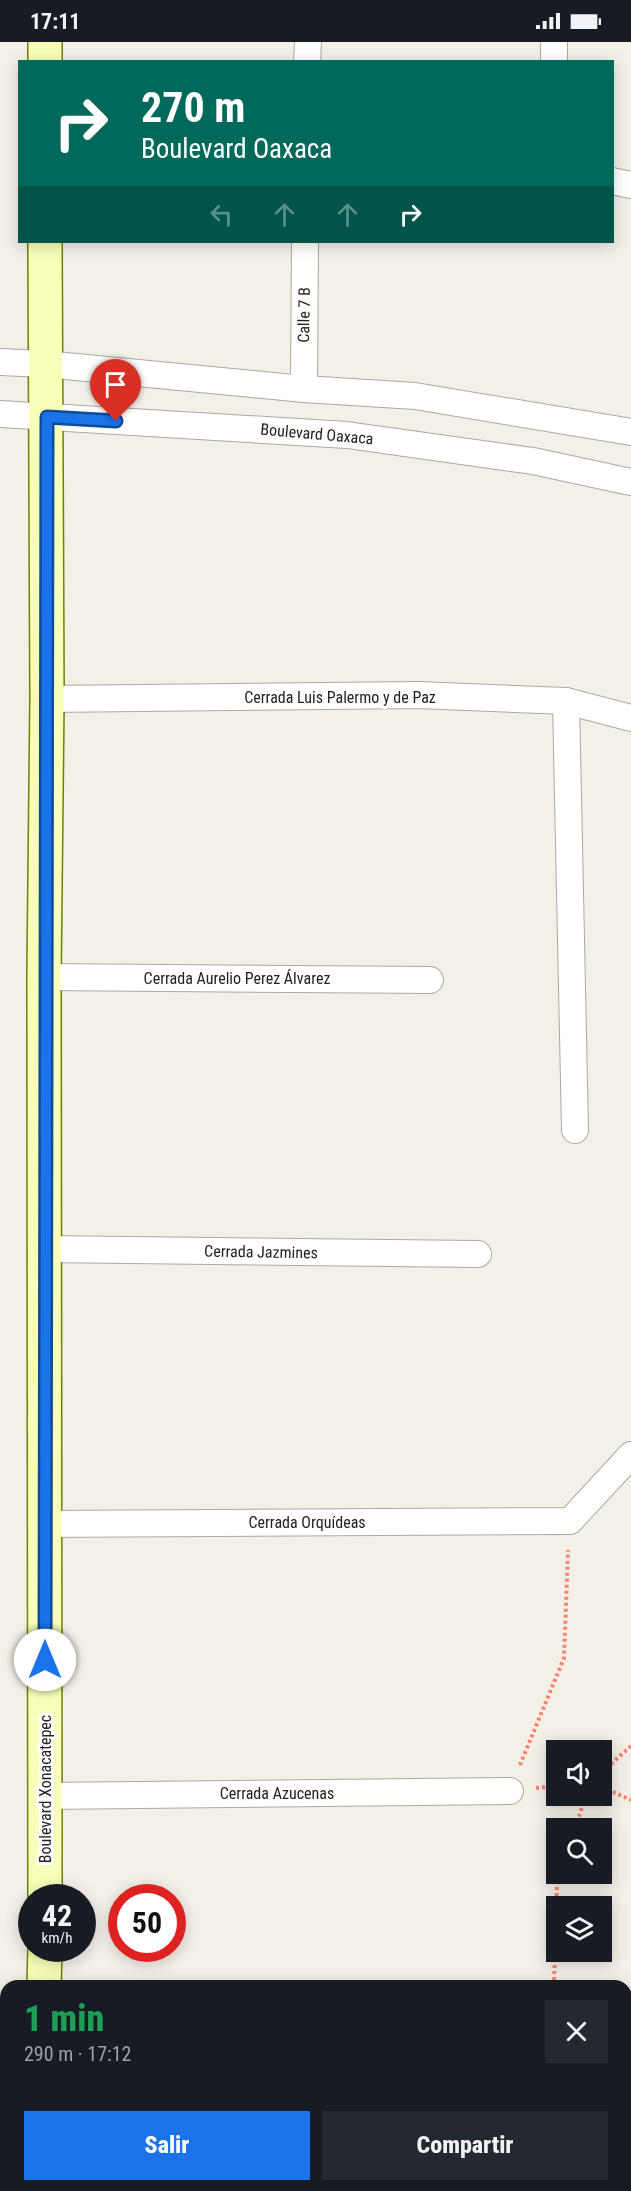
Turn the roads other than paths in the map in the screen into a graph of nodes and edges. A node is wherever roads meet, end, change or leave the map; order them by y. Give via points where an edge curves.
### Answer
1 (45, 42) edge
2 (308, 42) edge
3 (554, 42) edge
4 (45, 60) edge
5 (307, 60) edge
6 (554, 60) edge
7 (614, 181) edge
8 (631, 185) edge
9 (45, 243) edge
10 (305, 243) edge
11 (0, 362) edge
12 (45, 364) junction
13 (304, 389) junction
14 (0, 414) edge
15 (47, 417) junction
16 (631, 432) edge
17 (631, 482) edge
18 (47, 699) junction
19 (566, 701) junction
20 (631, 718) edge
21 (45, 977) junction
22 (430, 980) dead end
23 (575, 1130) dead end
24 (44, 1249) junction
25 (478, 1254) dead end
26 (631, 1455) edge
27 (45, 1524) junction
28 (510, 1791) road end
29 (45, 1796) junction
30 (45, 1884) edge
31 (45, 1962) edge
32 (45, 1980) edge

1 - 4 main road
2 - 5 street
3 - 6 street
7 - 8 street
9 - 12 main road, Boulevard Xonacatepec
10 - 13 street, Calle 7 B
11 - 12 street
12 - 13 street
12 - 15 main road, Boulevard Xonacatepec
13 - 16 street via 415,396
14 - 15 street, Boulevard Oaxaca
15 - 17 street, Boulevard Oaxaca via 347,435 533,461
15 - 18 main road, Boulevard Xonacatepec
18 - 19 street, Cerrada Luis Palermo y de Paz via 418,695
18 - 21 main road, Boulevard Xonacatepec
19 - 20 street, Cerrada Luis Palermo y de Paz
19 - 23 street
21 - 22 street, Cerrada Aurelio Perez Álvarez
21 - 24 main road, Boulevard Xonacatepec
24 - 25 street, Cerrada Jazmines
24 - 27 main road, Boulevard Xonacatepec
26 - 27 street, Cerrada Orquídeas via 570,1521
27 - 29 main road, Boulevard Xonacatepec
28 - 29 street, Cerrada Azucenas
29 - 30 main road, Boulevard Xonacatepec
31 - 32 main road

